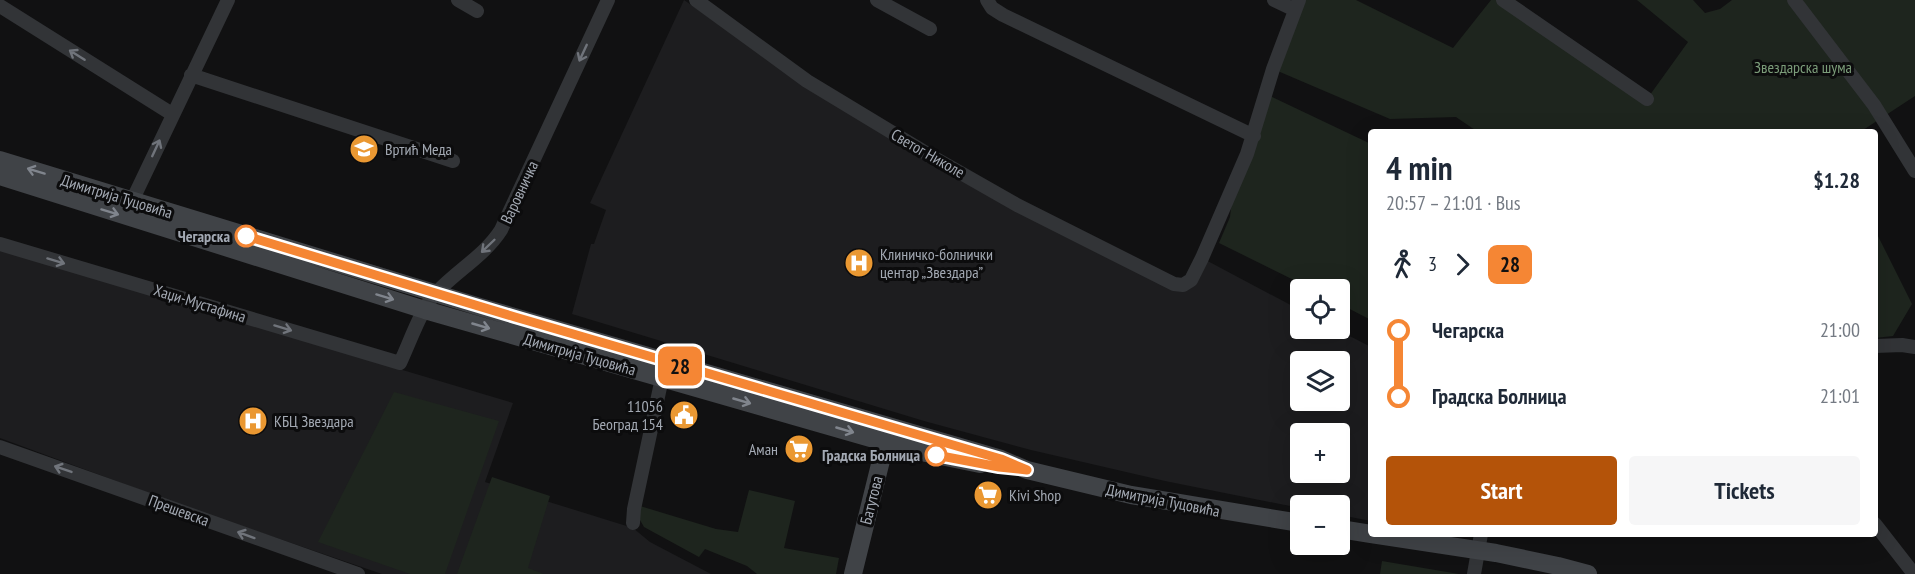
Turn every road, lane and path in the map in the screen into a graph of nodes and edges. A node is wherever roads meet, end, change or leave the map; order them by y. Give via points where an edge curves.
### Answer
1 (458, 0) edge
2 (608, 0) edge
3 (696, 0) edge
4 (877, 0) edge
5 (987, 0) edge
6 (1274, 0) edge
7 (1503, 0) edge
8 (1794, 0) edge
9 (223, 2) edge
10 (1297, 5) edge
11 (0, 6) edge
12 (477, 11) dead end
13 (930, 29) dead end
14 (191, 75) junction
15 (1647, 99) dead end
16 (172, 114) junction
17 (1254, 136) junction
18 (0, 160) edge
19 (453, 161) dead end
20 (1915, 171) edge
21 (0, 176) edge
22 (132, 201) junction
23 (0, 244) edge
24 (435, 293) junction
25 (425, 310) junction
26 (1878, 346) edge
27 (1915, 347) edge
28 (400, 363) joint
29 (662, 378) junction
30 (887, 434) junction
31 (0, 447) edge
32 (1290, 521) edge
33 (633, 523) dead end
34 (1878, 528) edge
35 (1350, 531) edge
36 (1368, 534) edge
37 (1412, 537) edge
38 (1479, 542) edge
39 (358, 574) edge
40 (853, 574) edge
41 (1474, 574) edge
42 (1588, 574) edge
43 (1914, 574) edge

1 - 12 street
2 -> 24 street, Варовничка via 501,230
3 - 17 street, Светог Николе via 807,81 922,150 1017,205 1174,284 1183,285 1191,280
4 - 13 street
5 - 17 street via 1003,15
6 - 10 street
7 - 15 street
8 - 20 street via 1874,105
9 - 14 street
10 - 17 street
16 -> 11 street
14 - 16 street
14 - 19 street
22 -> 16 street
22 -> 18 main road, Димитрија Туцовића
21 -> 25 main road, Димитрија Туцовића
22 - 24 main road, Димитрија Туцовића
23 -> 28 street, Хаџи-Мустафина
24 - 25 street, Варовничка
24 - 30 main road, Димитрија Туцовића
25 - 28 street, Варовничка
25 -> 29 main road, Димитрија Туцовића
26 - 27 street
29 -> 30 main road, Димитрија Туцовића
29 - 33 street
30 - 32 main road, Димитрија Туцовића via 1001,459 1027,470 1131,495
30 - 40 main road, Батутова
39 -> 31 street, Прешевска
34 - 43 street
35 - 36 main road
37 - 38 main road
38 - 41 street
38 - 42 main road

